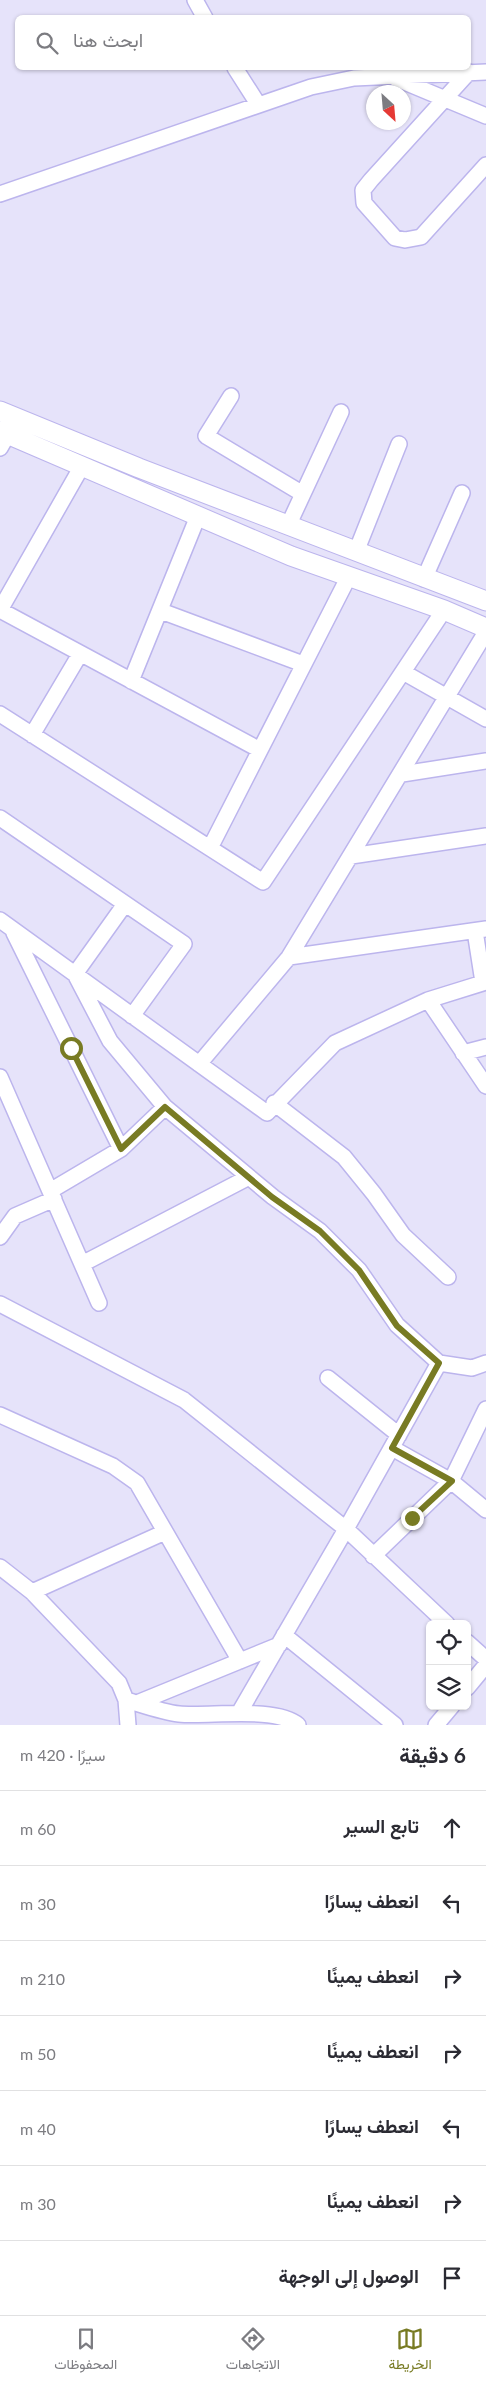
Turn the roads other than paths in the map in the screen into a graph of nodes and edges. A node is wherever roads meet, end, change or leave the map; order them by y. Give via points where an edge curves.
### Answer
1 (195, 0) edge
2 (203, 15) edge
3 (236, 70) edge
4 (468, 72) junction
5 (486, 72) edge
6 (391, 76) junction
7 (444, 98) junction
8 (258, 104) junction
9 (486, 116) edge
10 (486, 165) edge
11 (0, 194) edge
12 (231, 396) dead end
13 (0, 411) edge
14 (340, 412) dead end
15 (3, 438) edge
16 (399, 444) dead end
17 (82, 466) junction
18 (139, 468) junction
19 (130, 487) junction
20 (462, 493) dead end
21 (302, 494) junction
22 (198, 516) junction
23 (288, 526) junction
24 (356, 552) junction
25 (349, 576) junction
26 (424, 579) junction
27 (486, 601) edge
28 (0, 610) edge
29 (444, 610) junction
30 (161, 611) junction
31 (486, 628) edge
32 (486, 632) edge
33 (80, 654) junction
34 (303, 664) junction
35 (403, 672) junction
36 (131, 681) junction
37 (447, 697) junction
38 (0, 714) edge
39 (486, 719) edge
40 (32, 735) junction
41 (260, 750) junction
42 (486, 761) edge
43 (402, 774) junction
44 (2, 824) edge
45 (486, 836) edge
46 (210, 848) junction
47 (351, 856) junction
48 (125, 904) junction
49 (0, 920) edge
50 (12, 930) junction
51 (480, 930) edge
52 (289, 956) junction
53 (75, 974) junction
54 (485, 982) edge
55 (428, 1000) junction
56 (132, 1016) junction
57 (486, 1047) edge
58 (463, 1052) junction
59 (199, 1064) junction
60 (0, 1077) edge
61 (486, 1086) edge
62 (274, 1103) junction
63 (165, 1107) junction
64 (121, 1149) junction
65 (249, 1177) junction
66 (52, 1195) junction
67 (0, 1237) edge
68 (82, 1264) junction
69 (448, 1277) dead end
70 (99, 1303) dead end
71 (0, 1304) edge
72 (486, 1362) edge
73 (439, 1363) junction
74 (328, 1378) dead end
75 (486, 1408) edge
76 (0, 1415) edge
77 (395, 1441) junction
78 (479, 1444) edge
79 (452, 1481) junction
80 (486, 1510) edge
81 (346, 1529) junction
82 (165, 1532) junction
83 (372, 1556) junction
84 (0, 1567) edge
85 (32, 1592) junction
86 (443, 1620) edge
87 (282, 1640) junction
88 (471, 1646) edge
89 (486, 1659) edge
90 (240, 1661) junction
91 (486, 1665) edge
92 (471, 1683) edge
93 (132, 1702) junction
94 (449, 1710) edge
95 (239, 1713) junction
96 (128, 1725) edge
97 (298, 1725) edge
98 (395, 1725) edge
99 (436, 1725) edge

1 - 2 street
3 - 8 street
4 - 5 street
4 - 6 street
4 - 7 street
6 - 7 street
6 - 8 street via 331,82
7 - 9 street
7 - 10 street via 363,190 364,203 395,238 421,237
8 - 11 street
12 - 21 street via 206,436
13 - 18 main road
14 - 21 street
15 - 17 main road
16 - 24 street
17 - 19 main road
17 - 28 street
18 - 19 main road
18 - 23 main road
19 - 22 main road
20 - 26 street
21 - 23 street
22 - 25 main road via 291,556
22 - 30 street
23 - 24 main road
24 - 26 main road
25 - 29 main road
25 - 34 street
26 - 27 main road
28 - 33 street
29 - 31 main road
29 - 35 street
30 - 34 street
30 - 36 street
32 - 37 street
33 - 36 street
33 - 40 street
34 - 41 street
35 - 37 street
35 - 46 street via 263,882
36 - 41 street
37 - 39 street
37 - 43 street
38 - 40 street
40 - 46 street
41 - 46 street
42 - 43 street
43 - 47 street
44 - 48 street
45 - 47 street
47 - 52 street
48 - 53 street
48 - 56 street via 184,944
49 - 50 street
50 - 53 street
50 - 64 street
51 - 52 street
51 - 54 street
52 - 59 street
53 - 56 street
53 - 63 street via 110,1041
54 - 55 street
55 - 58 street
55 - 62 street via 335,1043
56 - 59 street
57 - 58 street
58 - 61 street
59 - 62 street via 267,1113
60 - 66 street
62 - 69 street via 344,1157 403,1235
63 - 64 street
63 - 65 street
64 - 66 street
65 - 68 street
65 - 73 street via 320,1231 359,1270 397,1326
66 - 67 street via 15,1216
66 - 68 street
68 - 70 street
71 - 81 street via 184,1400
72 - 73 street via 472,1368
73 - 77 street
74 - 77 street
75 - 78 street
76 - 82 street via 113,1466 137,1483
77 - 79 street
77 - 81 street
78 - 79 street
79 - 80 street
79 - 83 street
81 - 83 street
81 - 87 street
82 - 85 street
82 - 90 street
83 - 86 street
84 - 85 street
85 - 93 street via 119,1683
87 - 90 street
87 - 95 street
87 - 98 street
88 - 89 street
90 - 93 street
91 - 92 street
93 - 95 street via 177,1714
93 - 96 street
94 - 99 street
95 - 97 street via 273,1716

